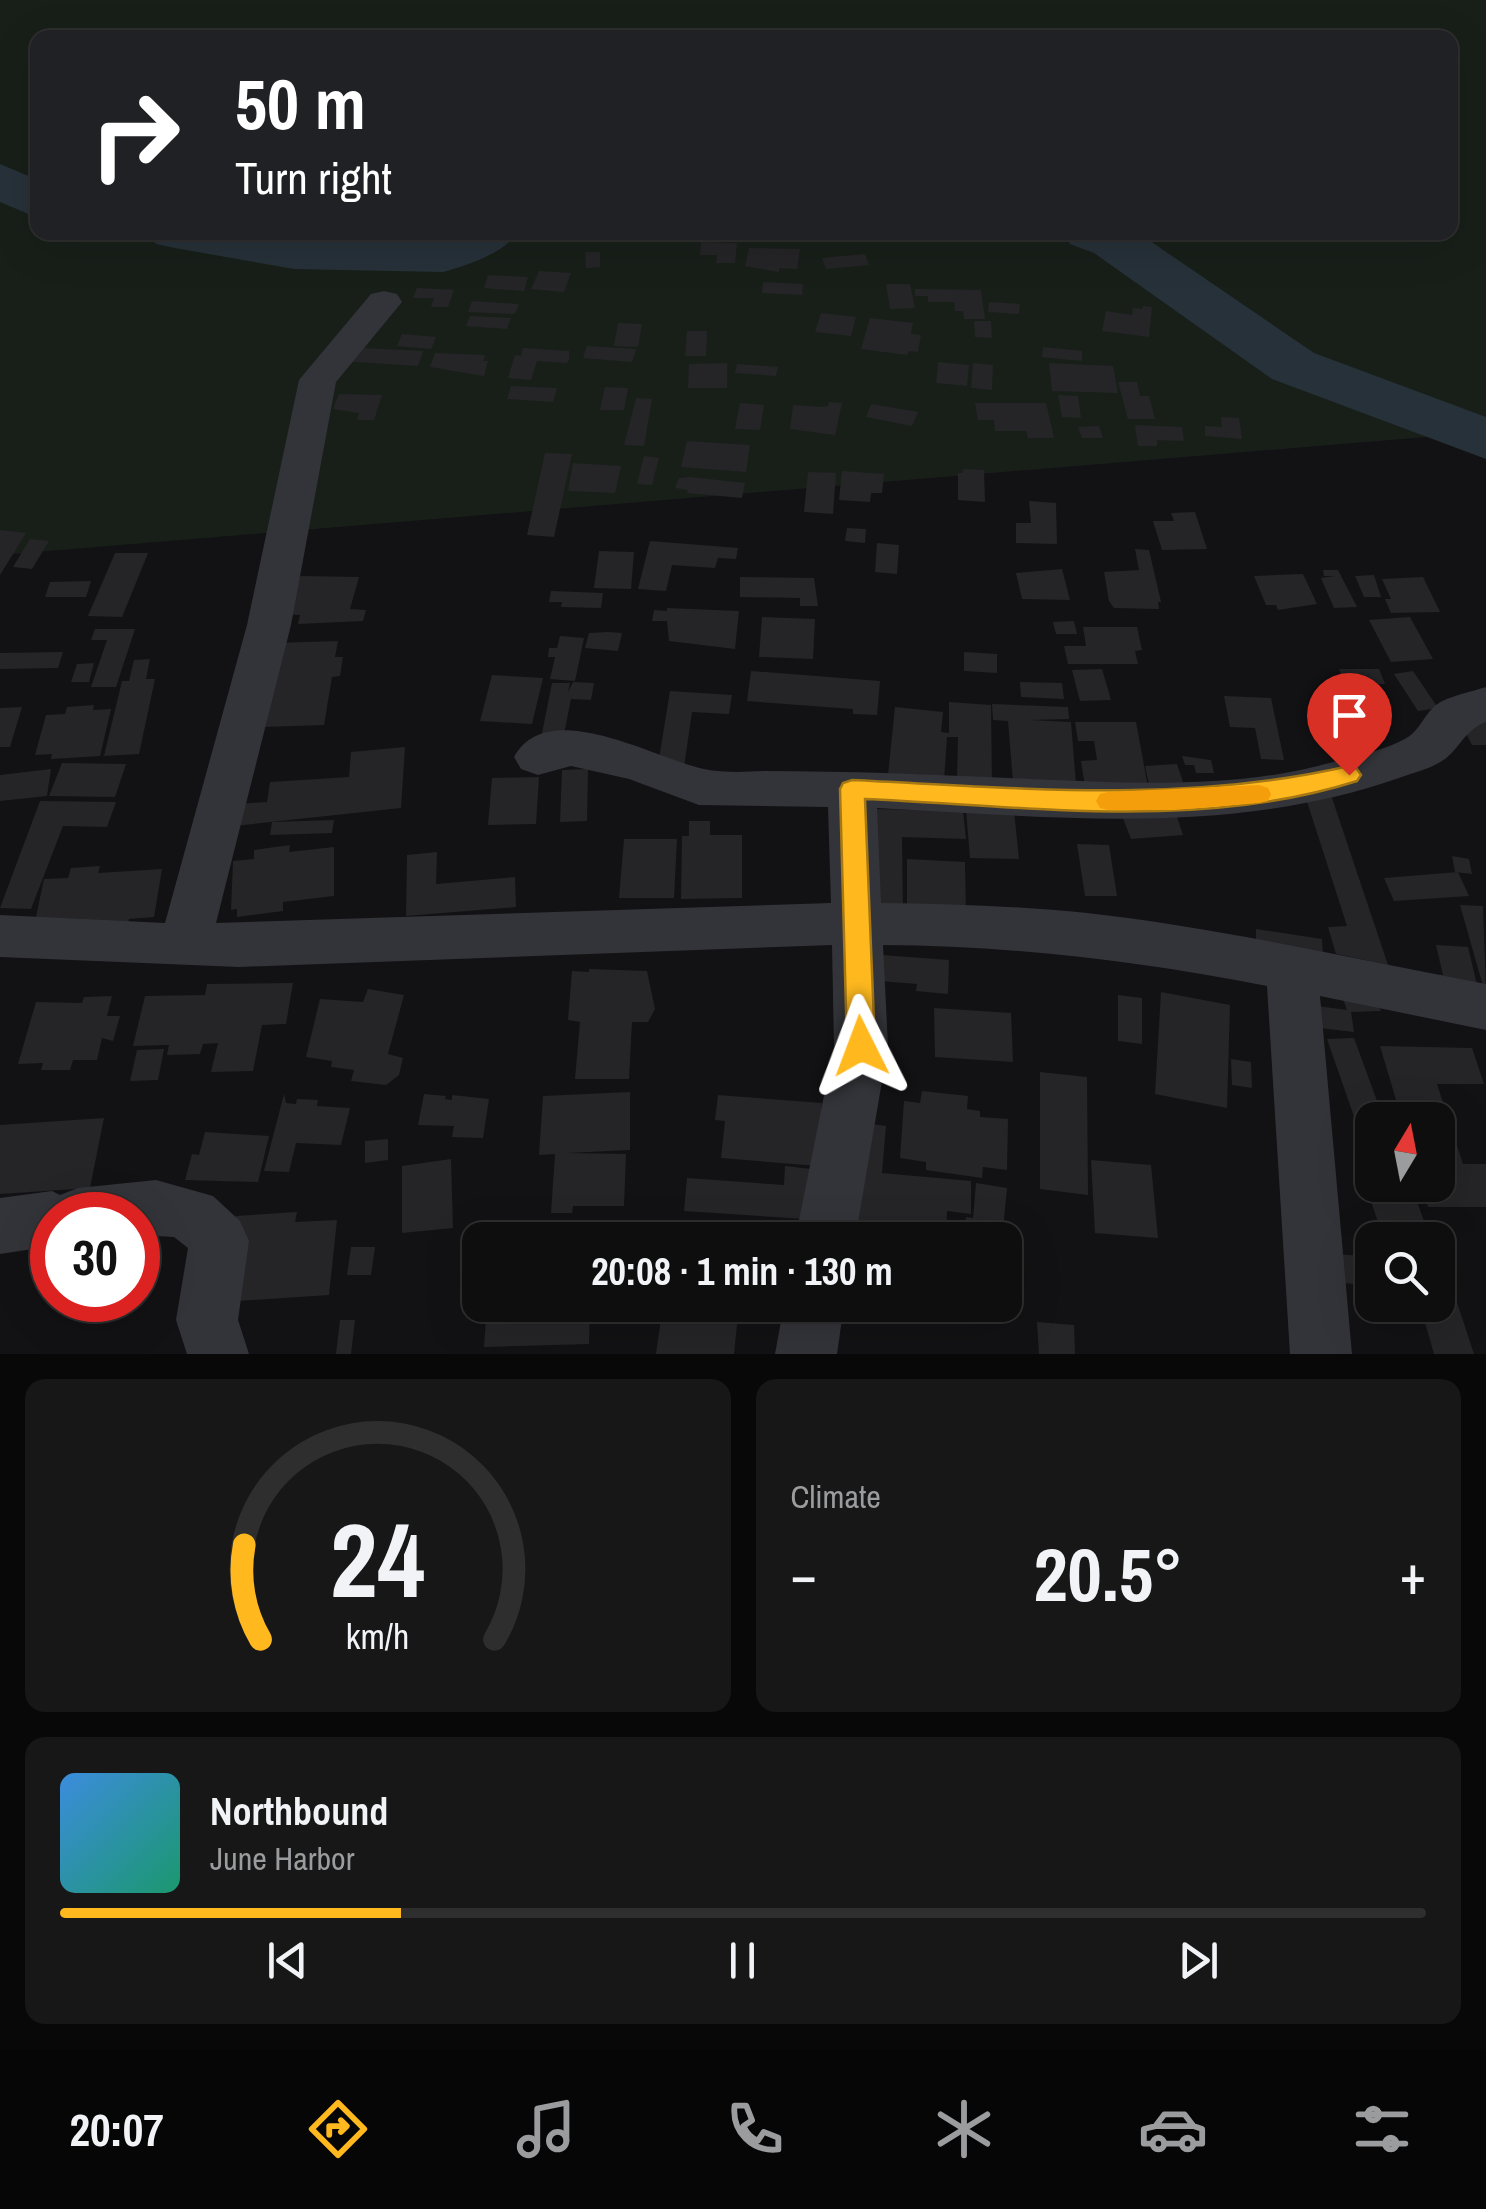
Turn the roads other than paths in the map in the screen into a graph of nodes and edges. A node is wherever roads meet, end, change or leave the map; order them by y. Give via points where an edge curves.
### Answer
1 (384, 302) dead end
2 (1486, 704) edge
3 (538, 757) dead end
4 (852, 789) junction
5 (855, 923) junction
6 (0, 936) edge
7 (184, 946) junction
8 (1292, 971) junction
9 (1486, 1007) edge
10 (160, 1208) edge
11 (30, 1222) edge
12 (828, 1222) edge
13 (0, 1226) edge
14 (811, 1322) edge
15 (218, 1354) edge
16 (806, 1354) edge
17 (1321, 1354) edge

1 - 7 street via 318,380 269,625
2 - 4 street via 1452,716 1428,748 1278,792 1138,802
3 - 4 street via 570,748 713,788
4 - 5 street
5 - 7 street
5 - 8 street via 1081,935
5 - 12 street via 861,1046
6 - 7 street
8 - 9 street
8 - 17 street
10 - 15 street via 204,1220 219,1241 207,1320
11 - 13 street
14 - 16 street

